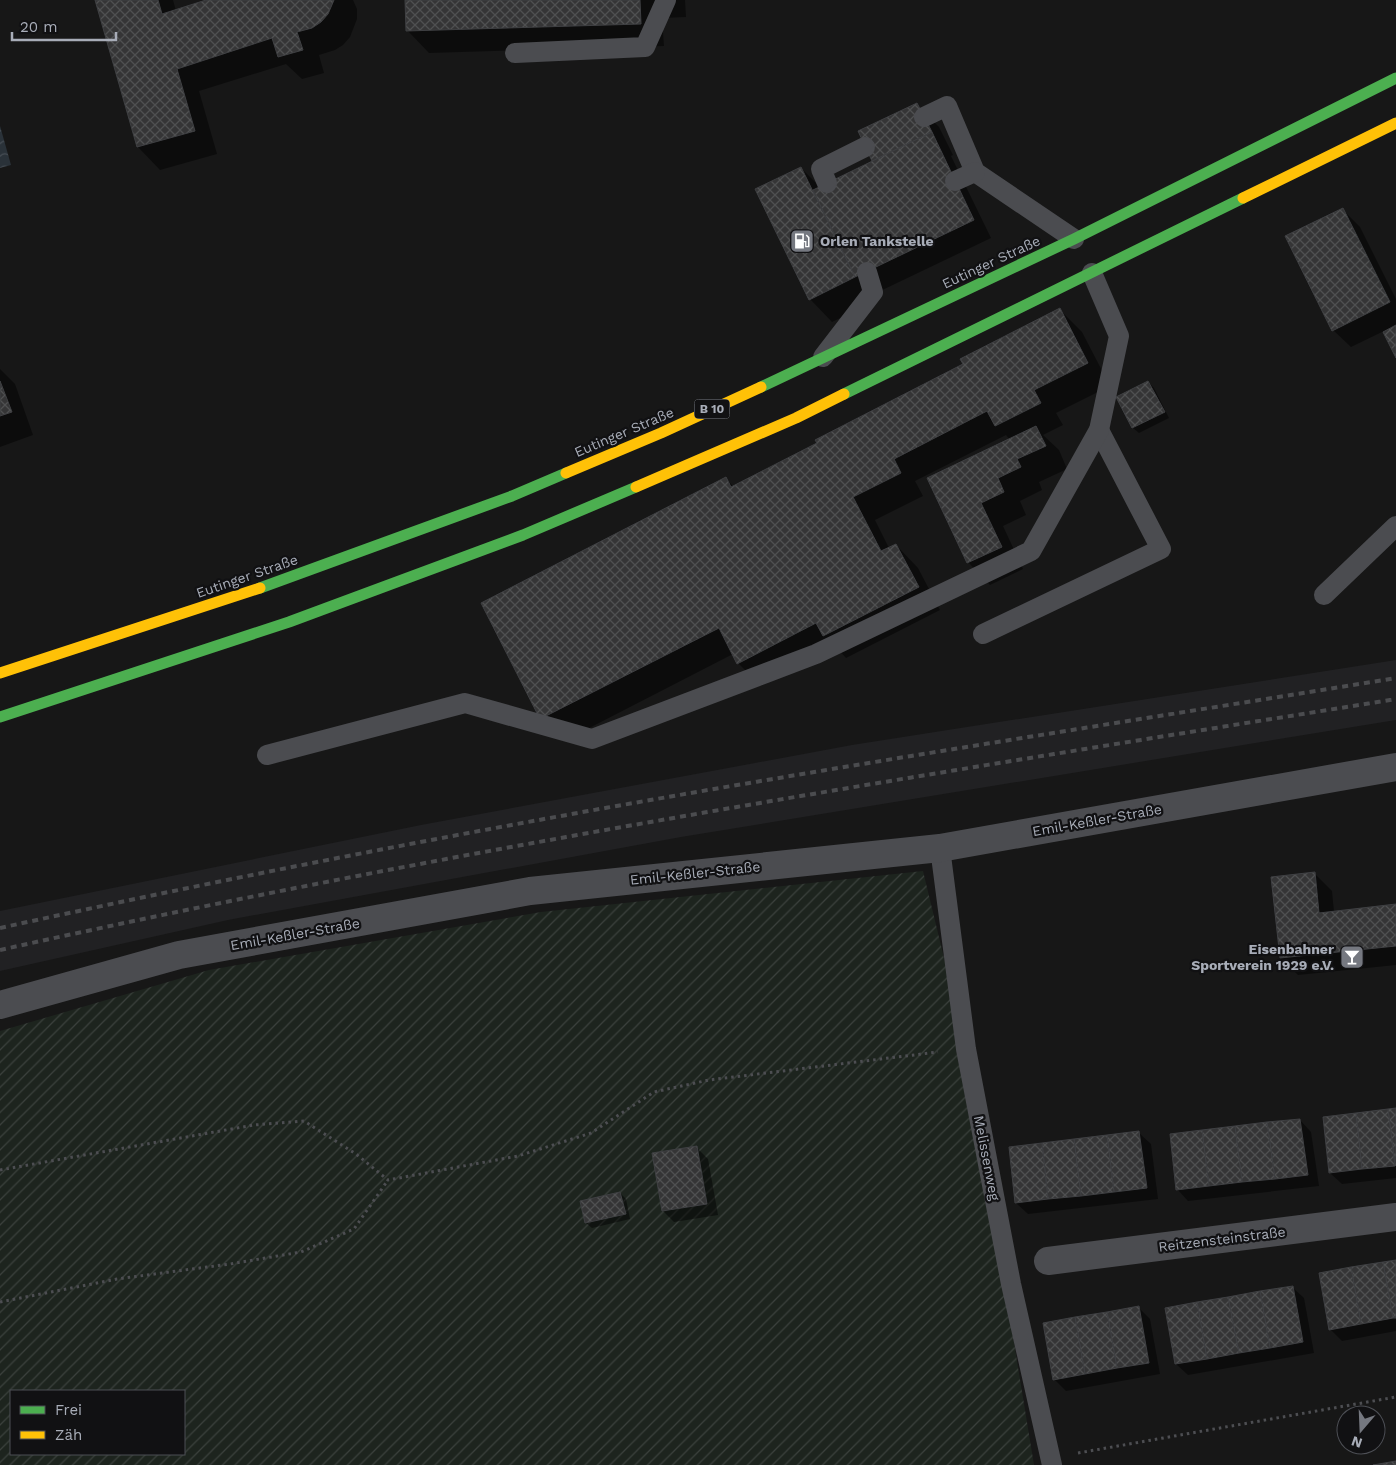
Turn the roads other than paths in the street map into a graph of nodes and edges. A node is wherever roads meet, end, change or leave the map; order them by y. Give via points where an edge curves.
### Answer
1 (666, 0) edge
2 (515, 53) dead end
3 (1396, 78) edge
4 (924, 117) dead end
5 (1396, 123) edge
6 (865, 147) dead end
7 (975, 172) junction
8 (955, 181) dead end
9 (827, 183) dead end
10 (1074, 239) junction
11 (867, 272) dead end
12 (1092, 272) junction
13 (822, 359) junction
14 (1099, 430) junction
15 (1396, 526) edge
16 (1324, 595) dead end
17 (983, 634) dead end
18 (0, 673) edge
19 (0, 717) edge
20 (267, 754) dead end
21 (1396, 767) edge
22 (940, 848) junction
23 (0, 1005) edge
24 (1396, 1217) edge
25 (1048, 1261) dead end
26 (1051, 1461) edge

1 - 2 lane via 645,47
3 - 10 main road, Eutinger Straße / B 10
4 - 7 lane via 947,106
5 - 12 main road
6 - 9 lane via 821,169
7 - 8 lane
7 - 10 lane
10 - 13 main road, Eutinger Straße / B 10
11 - 13 lane via 873,292
12 - 14 lane via 1119,336
12 - 19 main road via 796,418 524,535 290,622
13 - 18 main road, Eutinger Straße / B 10 via 661,433 512,496 296,576
14 - 17 lane via 1161,549
14 - 20 lane via 1031,551 816,654 592,739 465,704
15 - 16 lane
21 - 22 street, Emil-Keßler-Straße via 1125,823
22 - 23 street, Emil-Keßler-Straße via 530,891 179,955
22 - 26 lane, Melissenweg via 966,1049 1011,1284
24 - 25 street, Reitzensteinstraße

